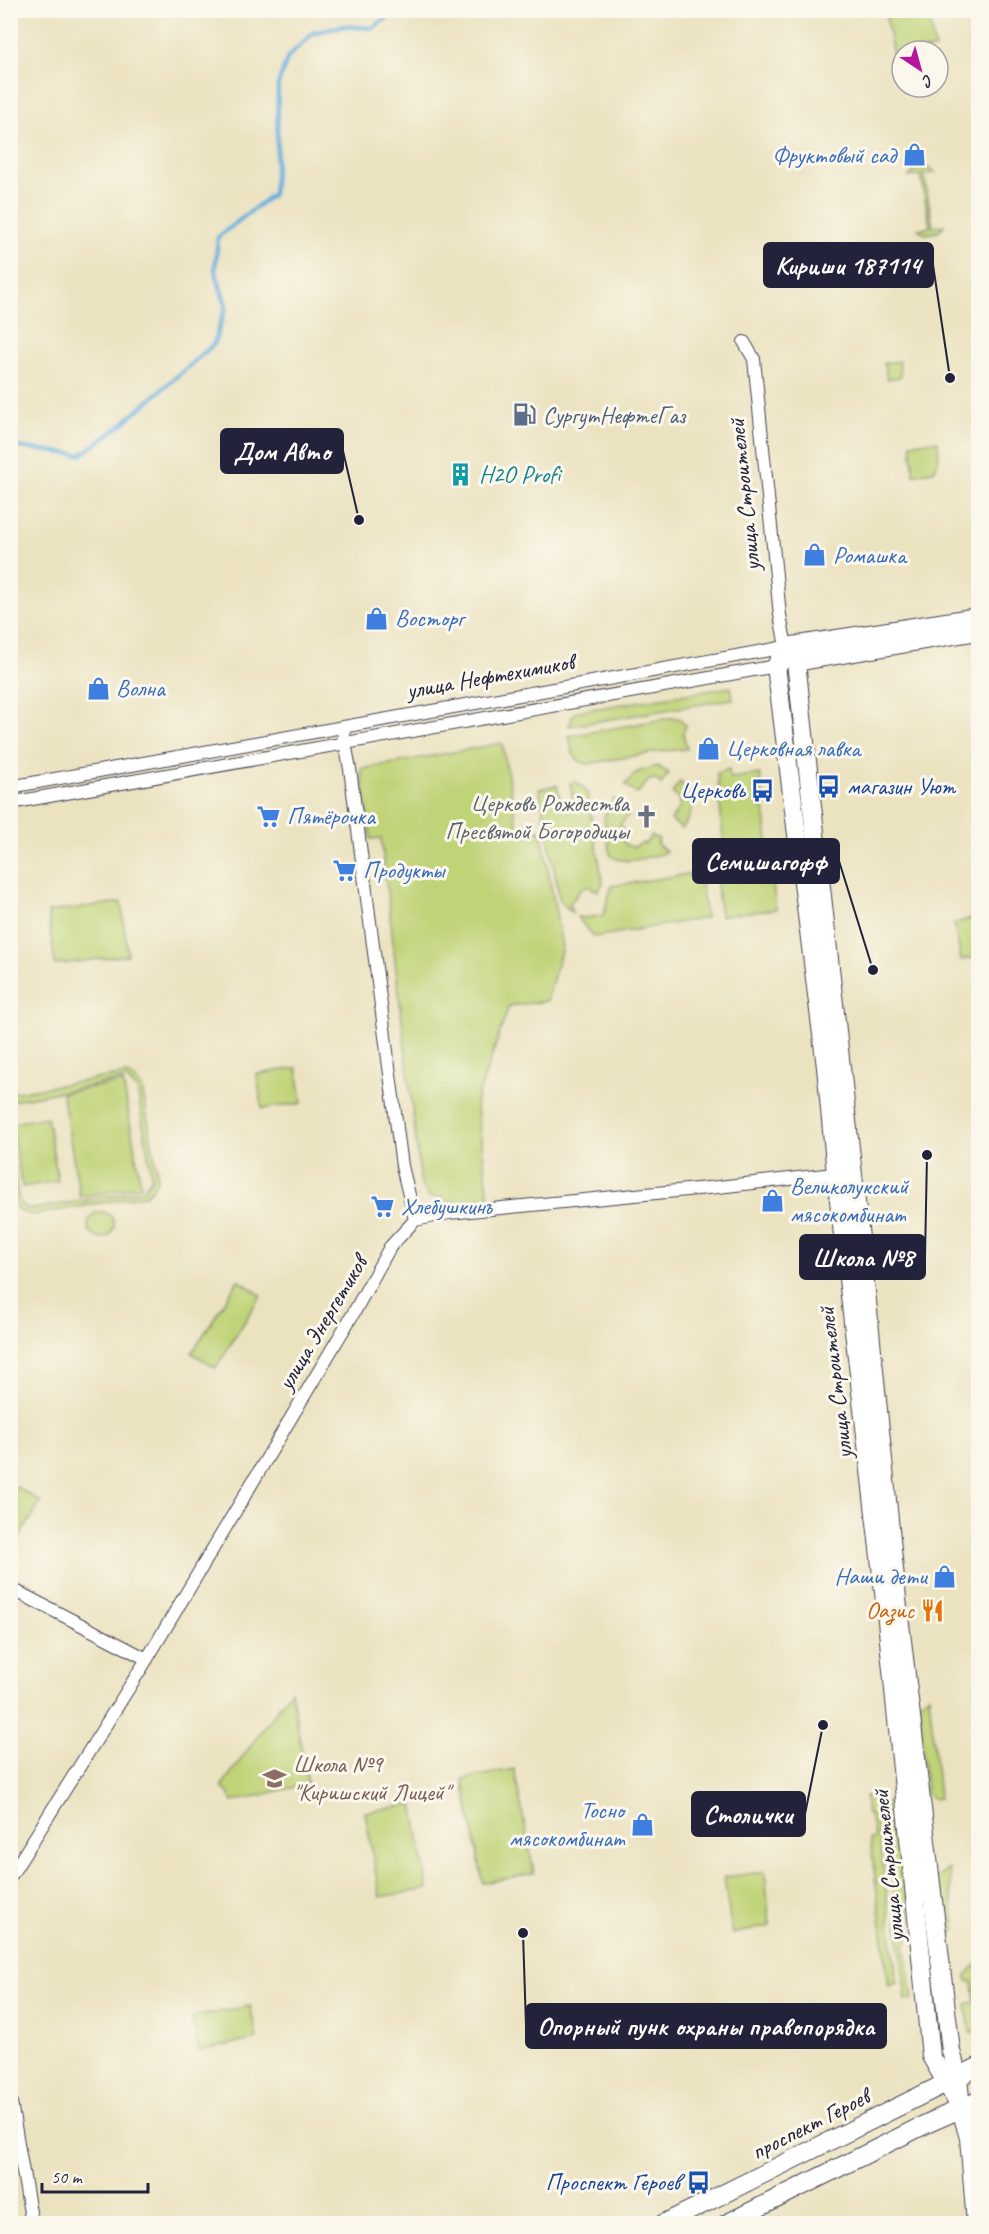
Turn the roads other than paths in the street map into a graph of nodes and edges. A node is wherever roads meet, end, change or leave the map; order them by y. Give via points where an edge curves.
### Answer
1 (744, 342) dead end
2 (978, 617) edge
3 (978, 631) edge
4 (786, 647) junction
5 (796, 663) junction
6 (776, 666) junction
7 (342, 727) junction
8 (345, 743) junction
9 (10, 787) edge
10 (10, 803) edge
11 (844, 1173) junction
12 (415, 1220) junction
13 (10, 1588) edge
14 (147, 1659) junction
15 (10, 1877) edge
16 (978, 2067) edge
17 (951, 2080) junction
18 (10, 2097) edge
19 (978, 2101) edge
20 (961, 2109) junction
21 (32, 2223) edge
22 (663, 2223) edge
23 (726, 2223) edge
24 (976, 2223) edge

1 - 4 street, улица Строителей via 754,359
2 - 4 street, улица Нефтехимиков
3 - 5 street
4 - 5 street, улица Строителей
4 - 6 street
4 - 7 street, улица Нефтехимиков
5 - 6 street
5 - 11 street, улица Строителей
6 - 8 street
6 - 11 street, улица Строителей via 826,1067
7 - 8 street
7 - 9 street, улица Нефтехимиков
8 - 10 street
8 - 12 street via 402,1166
11 - 12 street via 449,1213
11 - 17 street, улица Строителей via 931,2056
12 - 14 street, улица Энергетиков via 390,1247
13 - 14 street
14 - 15 street, улица Энергетиков
16 - 17 street, проспект Героев
17 - 20 street, улица Строителей
17 - 22 street, проспект Героев
18 - 21 street
19 - 20 street
20 - 23 street
20 - 24 street, улица Строителей via 969,2138

